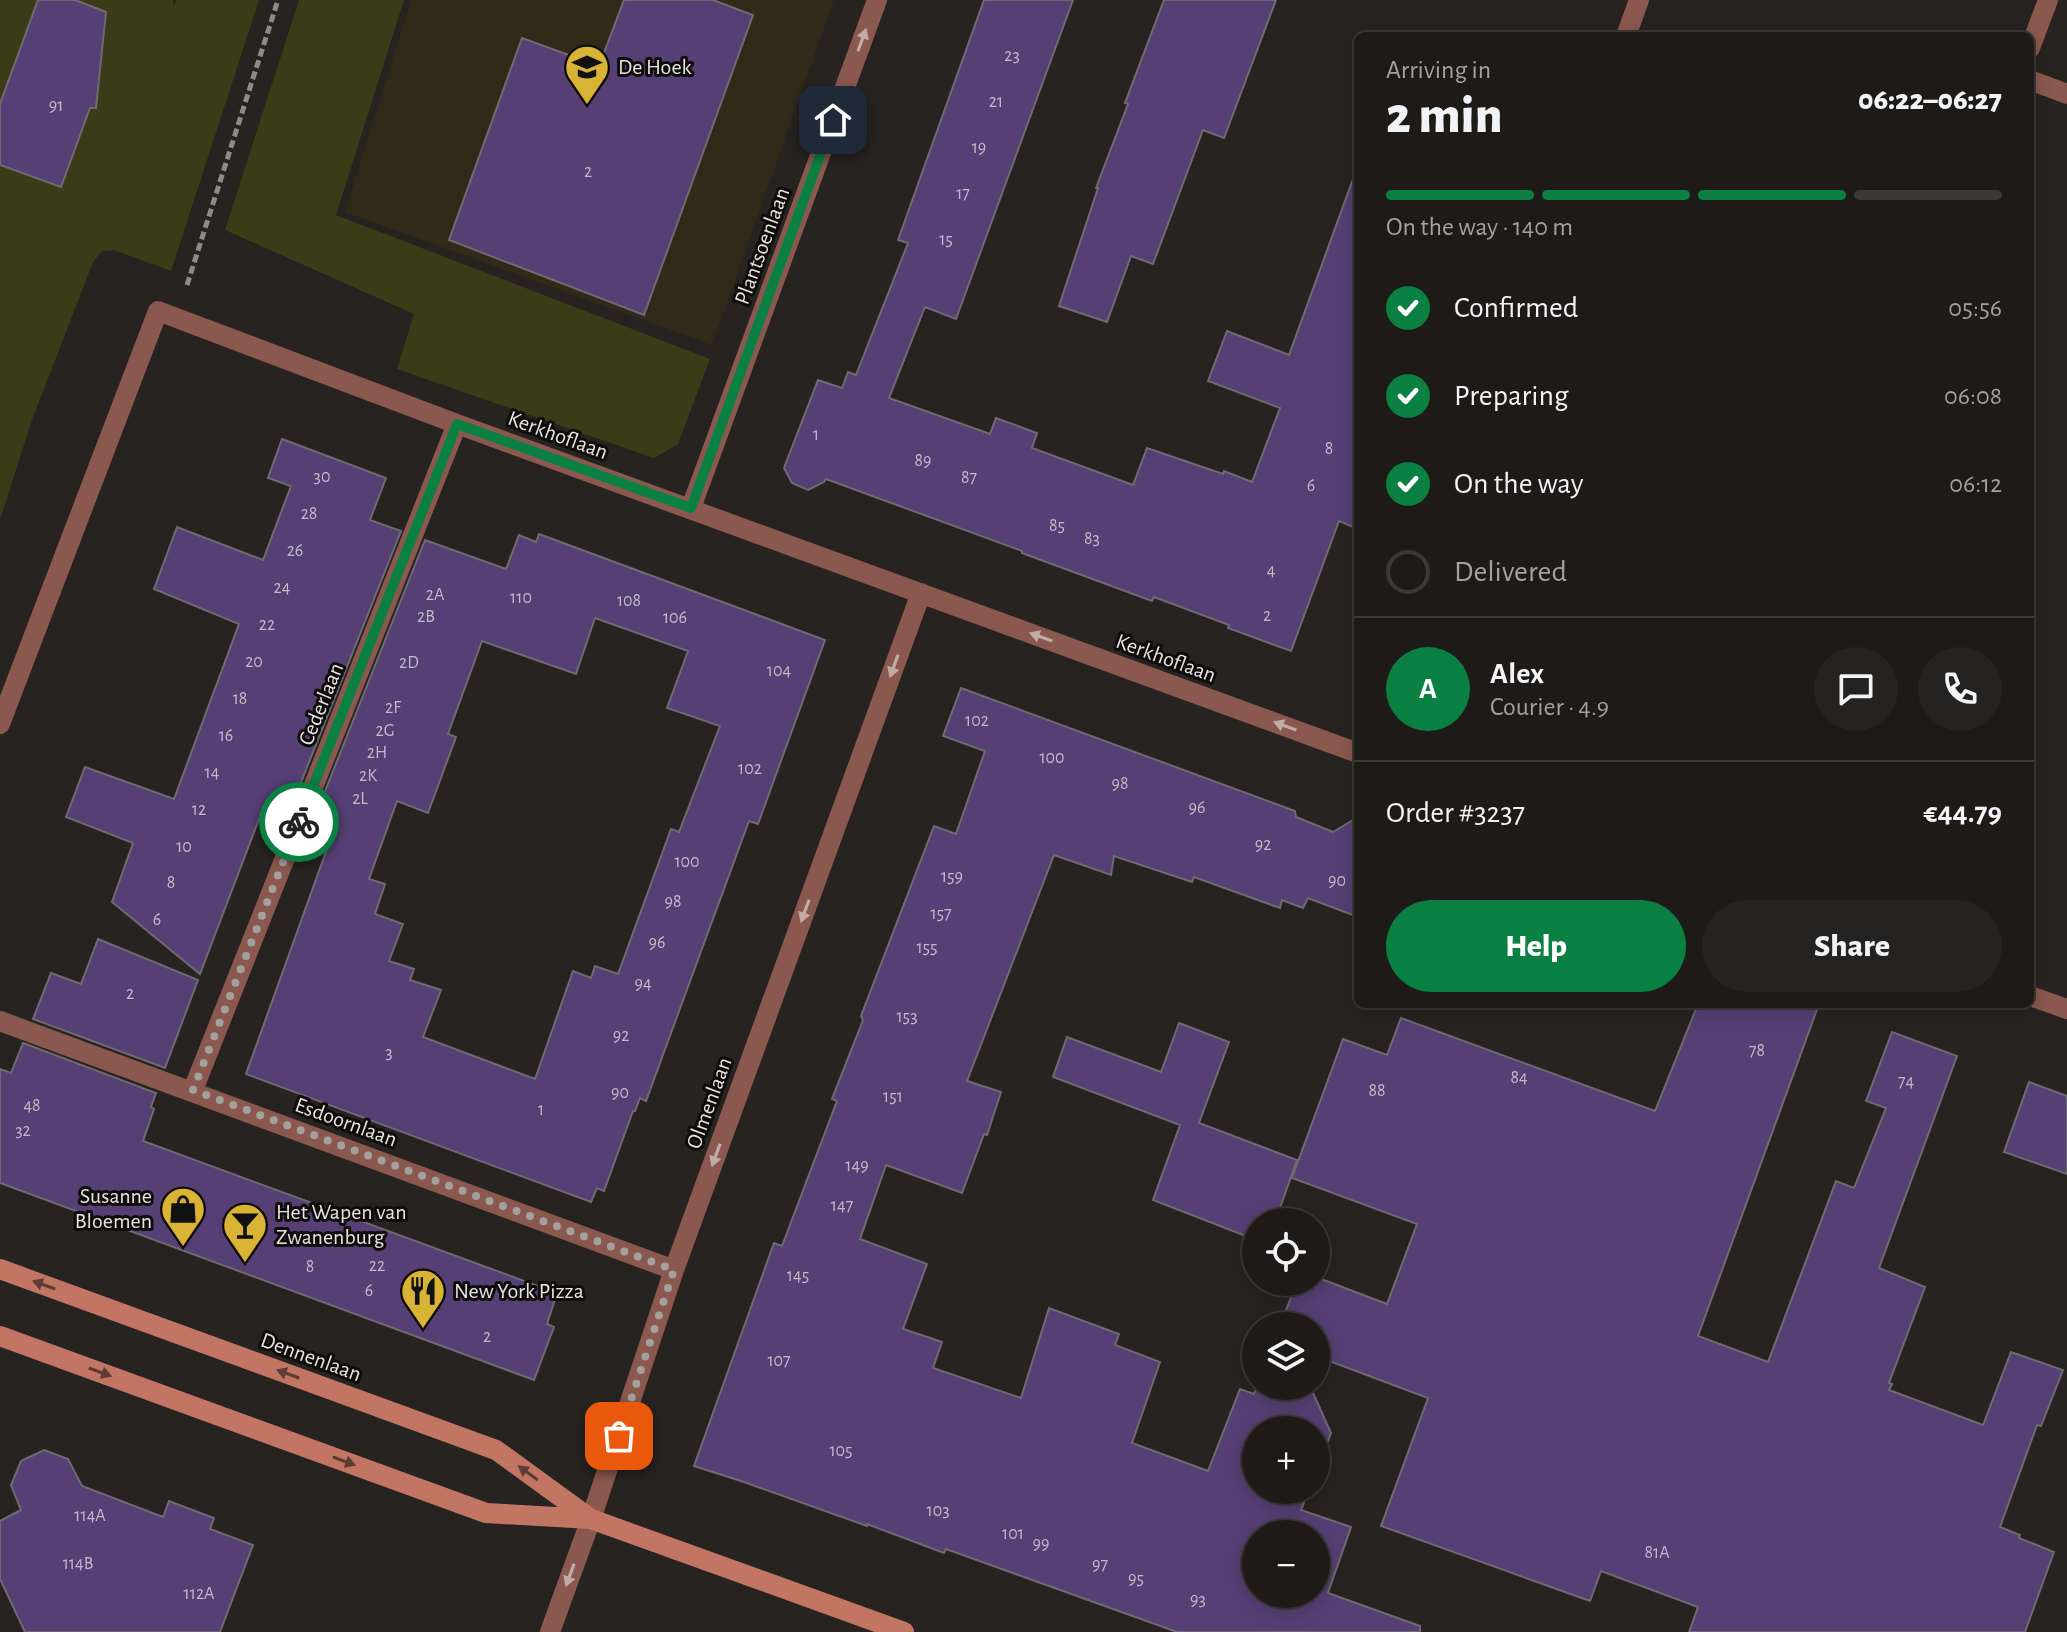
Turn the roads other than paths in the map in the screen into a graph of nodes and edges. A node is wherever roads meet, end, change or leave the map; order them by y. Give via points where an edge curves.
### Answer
1 (877, 0) edge
2 (1639, 0) edge
3 (2048, 0) edge
4 (1627, 32) edge
5 (2034, 37) edge
6 (2034, 82) edge
7 (2067, 94) edge
8 (457, 424) junction
9 (691, 508) junction
10 (921, 593) junction
11 (1, 718) edge
12 (1354, 752) edge
13 (2034, 997) edge
14 (2067, 1009) edge
15 (0, 1021) edge
16 (193, 1090) junction
17 (0, 1269) edge
18 (674, 1270) junction
19 (0, 1336) edge
20 (591, 1519) junction
21 (550, 1632) edge
22 (904, 1632) edge

9 -> 1 street, Plantsoenlaan
2 - 4 street
3 - 5 street
6 - 7 street
8 - 9 street, Kerkhoflaan
8 - 11 street, Kerkhoflaan via 158,311
8 - 16 street, Cederlaan
9 - 10 street, Kerkhoflaan
12 -> 10 street, Kerkhoflaan
10 -> 18 street, Olmenlaan
13 - 14 street
15 - 16 street, Esdoornlaan
16 - 18 street, Esdoornlaan
20 -> 17 main road, Dennenlaan via 496,1450
18 - 20 street, Olmenlaan
19 -> 20 main road, Dennenlaan via 486,1513
20 -> 21 street, Olmenlaan
20 - 22 main road, Dennenlaan

